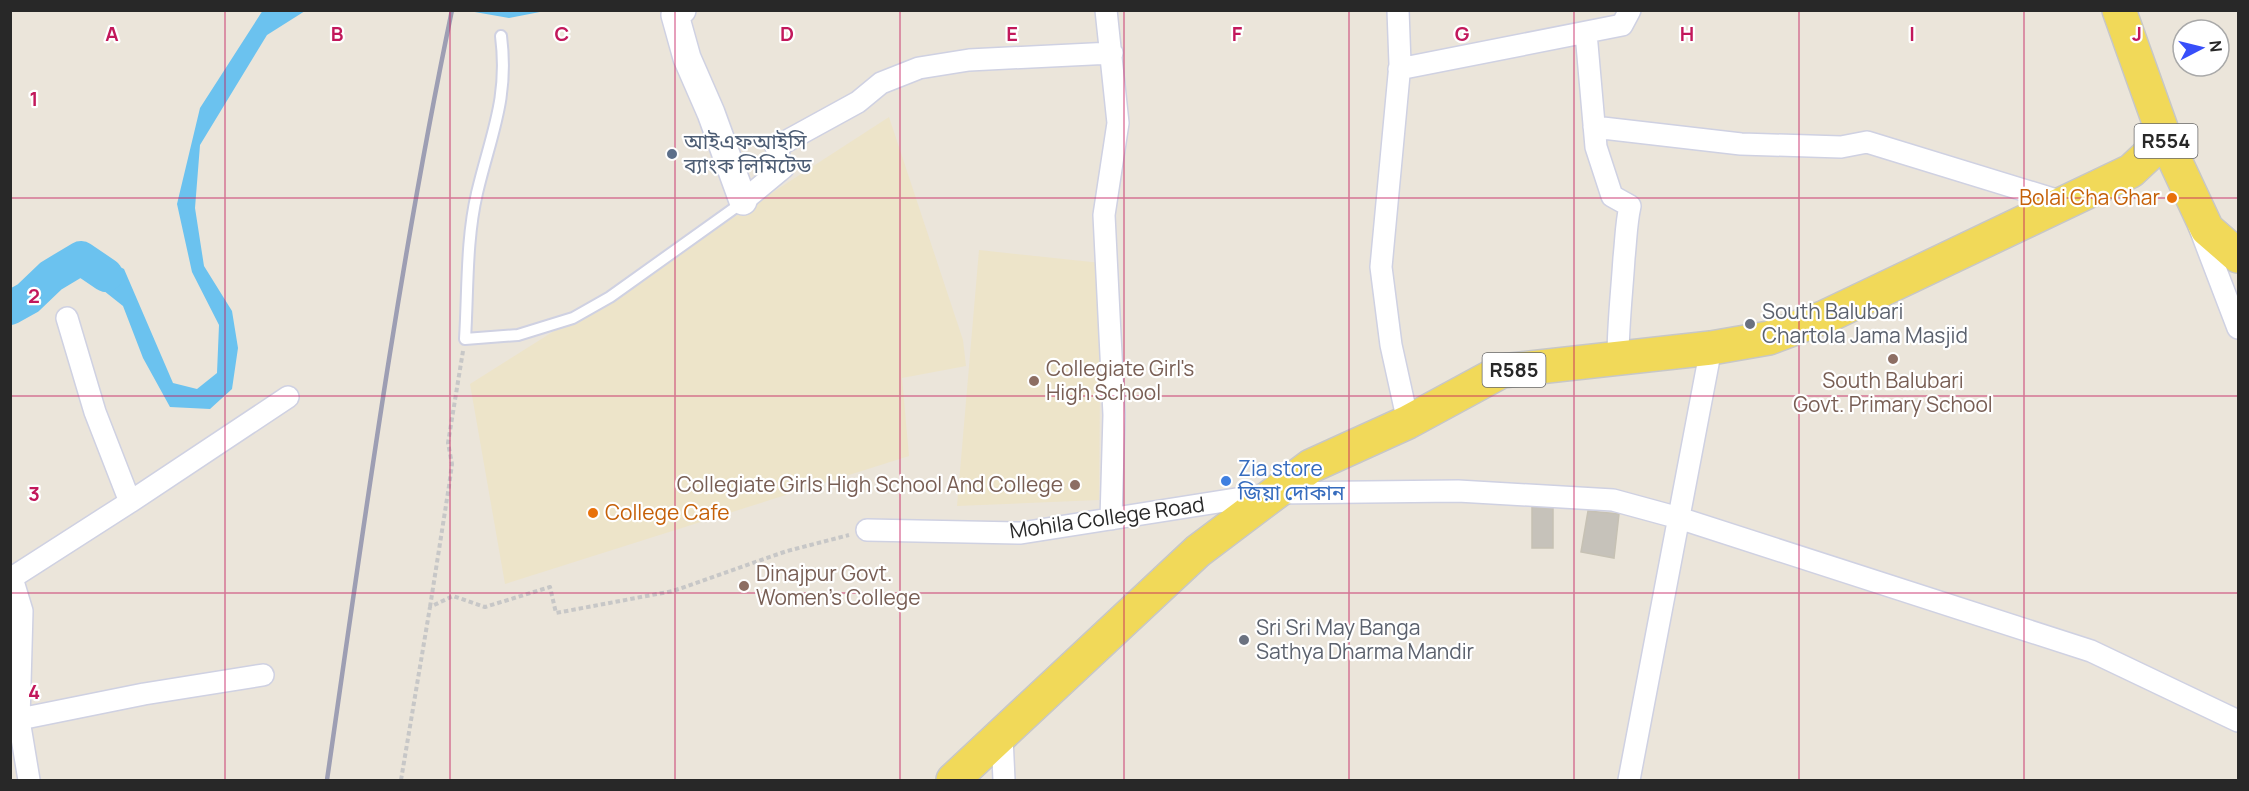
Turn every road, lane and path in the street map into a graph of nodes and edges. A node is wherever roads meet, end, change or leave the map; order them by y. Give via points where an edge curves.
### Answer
1 (682, 10) edge
2 (1106, 10) edge
3 (1398, 10) edge
4 (1630, 10) edge
5 (2119, 10) edge
6 (1586, 33) junction
7 (501, 36) dead end
8 (1112, 53) junction
9 (1399, 69) junction
10 (1594, 128) junction
11 (2165, 139) junction
12 (743, 201) junction
13 (2066, 202) junction
14 (2238, 256) edge
15 (67, 318) dead end
16 (2238, 328) edge
17 (465, 339) junction
18 (1711, 348) junction
19 (1618, 358) junction
20 (288, 397) dead end
21 (1408, 422) junction
22 (1275, 493) junction
23 (130, 502) junction
24 (1679, 518) junction
25 (1111, 519) junction
26 (867, 530) joint
27 (11, 578) edge
28 (430, 607) junction
29 (263, 675) dead end
30 (14, 721) edge
31 (2238, 721) edge
32 (1002, 736) junction
33 (29, 780) edge
34 (401, 780) edge
35 (953, 780) edge
36 (1004, 780) edge
37 (1629, 780) edge

1 - 12 street via 675,15 687,58
2 - 8 street
3 - 9 street
4 - 6 street via 1622,25
5 - 11 main road, R554
6 - 9 street
6 - 10 street
7 - 17 lane via 503,91 477,194 470,242
8 - 12 street via 969,60 919,68 880,83 858,102 776,147 783,168
8 - 25 street via 1118,123 1104,215 1114,415
9 - 21 street via 1381,267 1391,345
10 - 13 street via 1740,144 1841,147 1867,142
10 - 19 street via 1612,196 1630,206 1625,225
11 - 13 main road, R585 via 2131,171
11 - 14 main road, R554 via 2207,229
11 - 16 street
12 - 17 lane via 610,297 573,318 518,335
13 - 18 main road, R585 via 1825,317 1769,338
15 - 23 street via 95,412
17 - 28 path via 447,443 452,464
18 - 19 main road, R585
18 - 24 street
19 - 21 main road, R585 via 1502,371
20 - 23 street
21 - 22 main road, R585 via 1311,466
22 - 24 street, Mohila College Road via 1458,491 1613,500
22 - 25 street, Mohila College Road
22 - 32 main road, R585 via 1198,551
23 - 27 street
24 - 31 street, Mohila College Road via 2091,651
24 - 37 street
25 - 26 street, Mohila College Road via 1021,533
26 - 28 path via 787,551 673,591 556,613 550,587 485,607 453,596
27 - 30 street via 22,611
28 - 34 path
29 - 30 street
30 - 33 street
32 - 35 main road, R585
32 - 36 street

